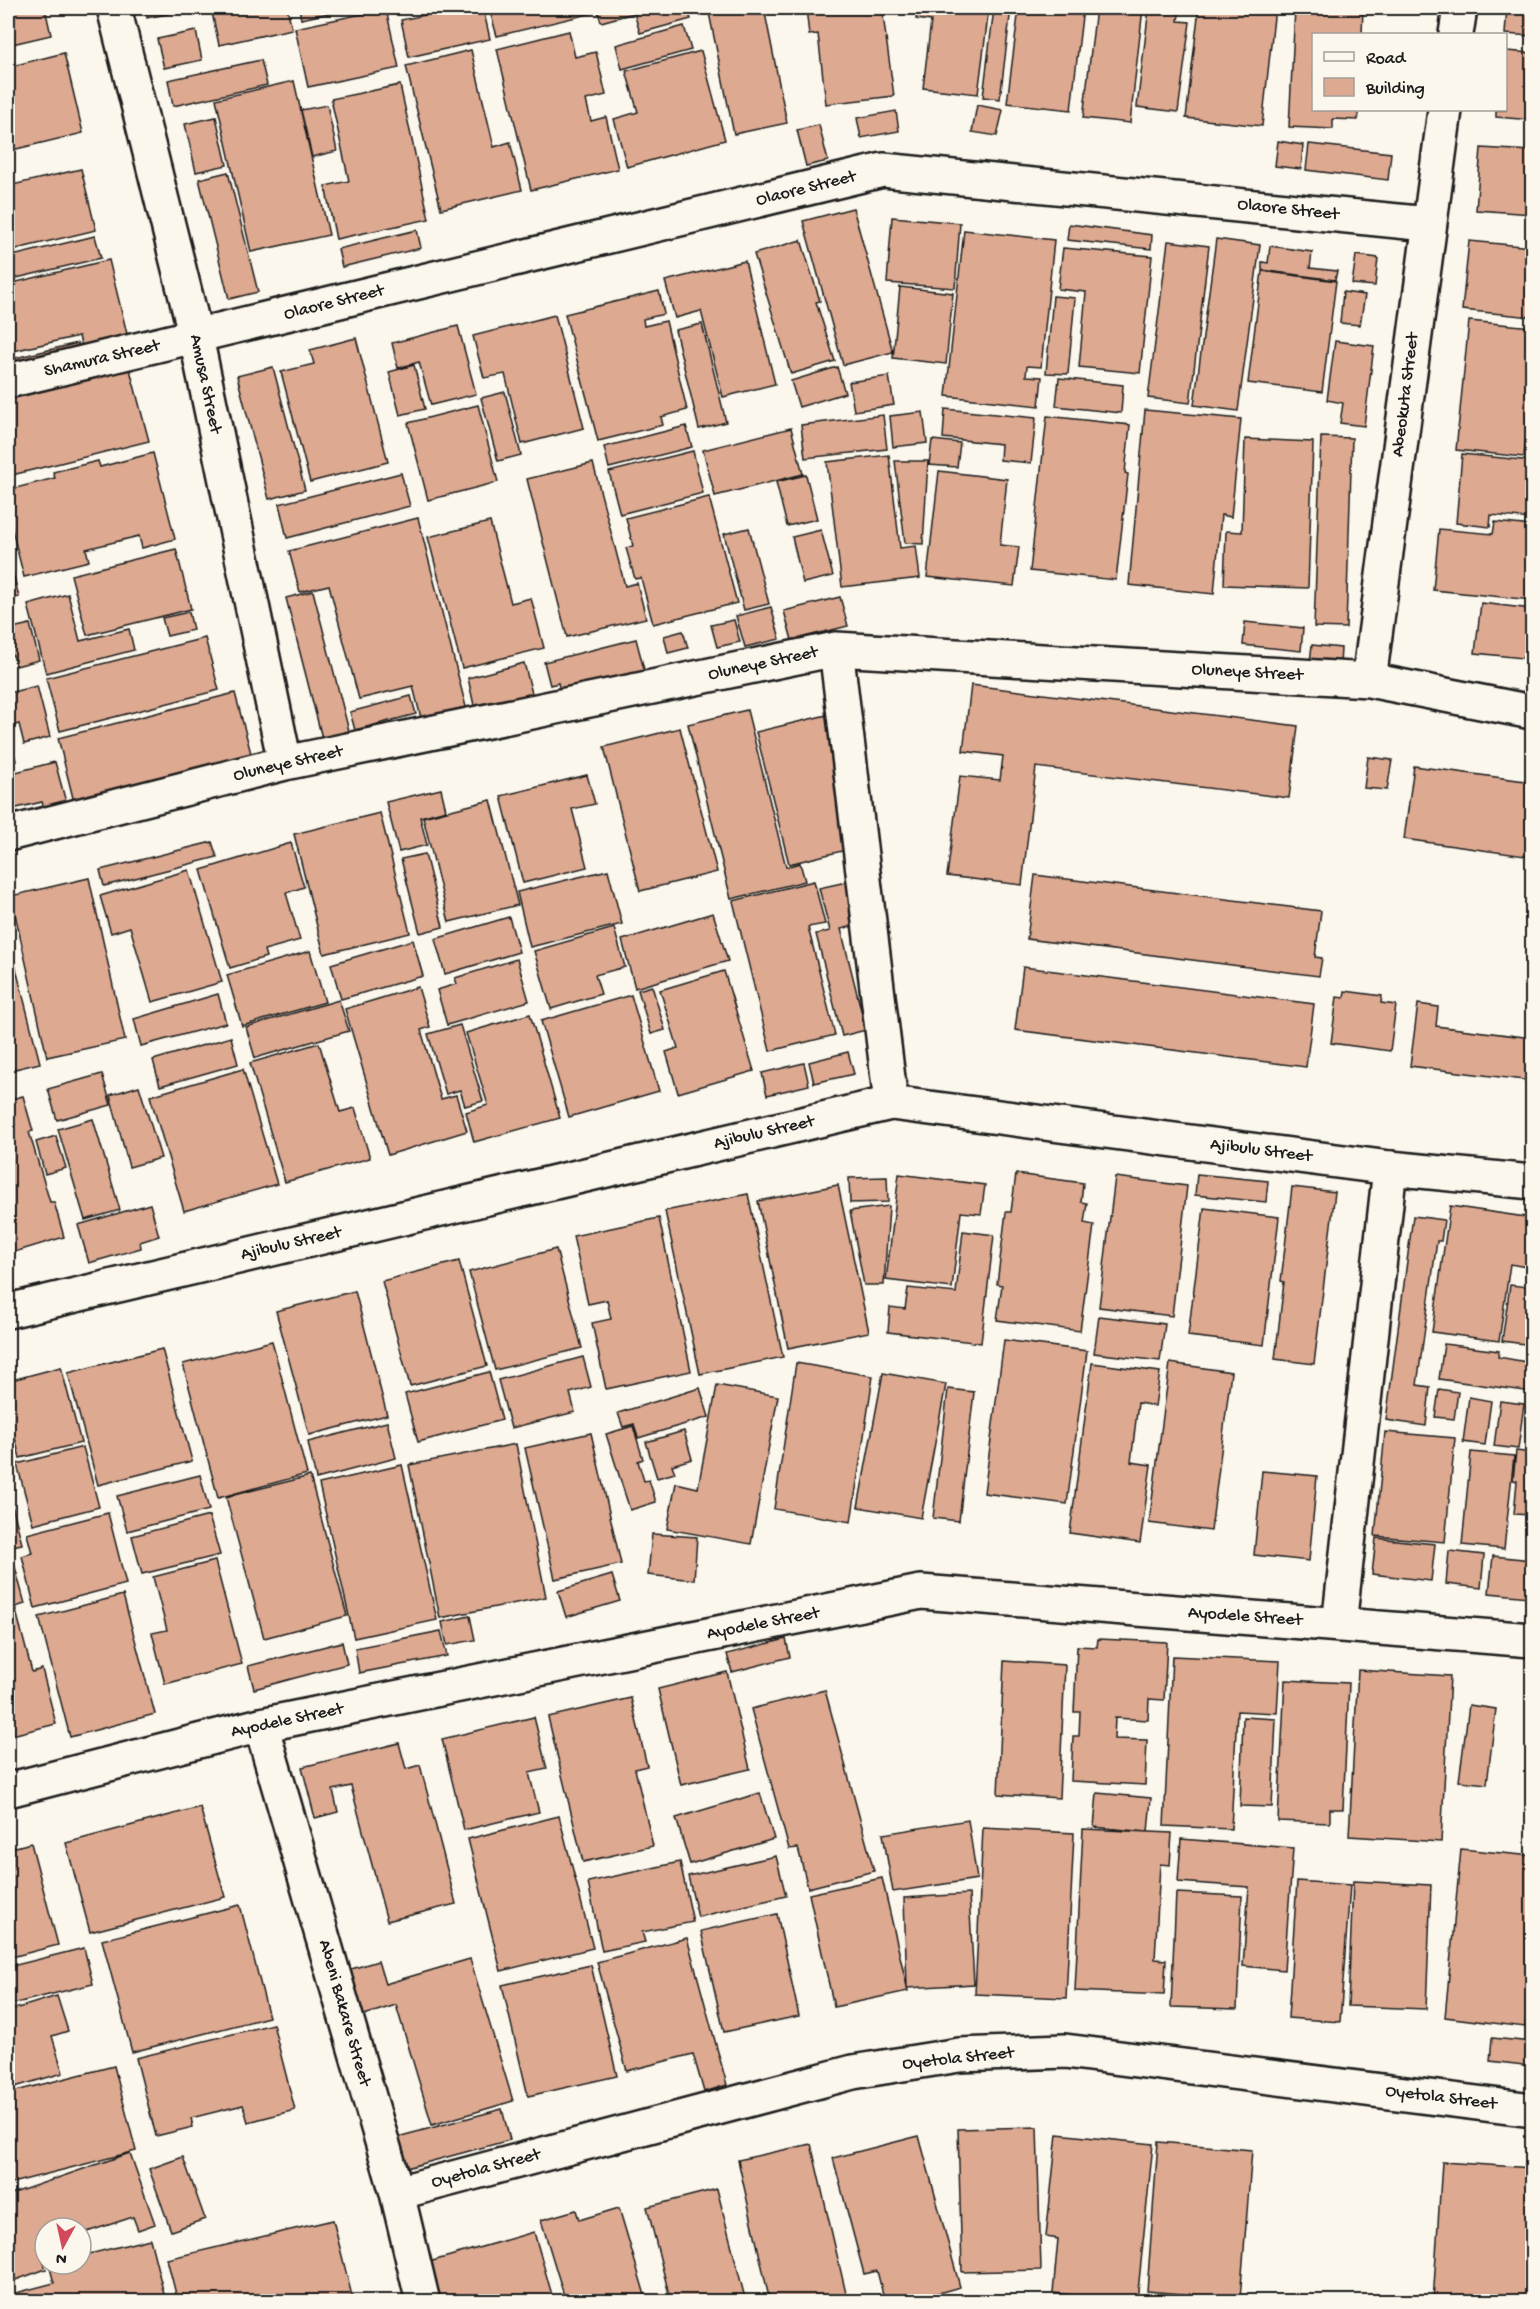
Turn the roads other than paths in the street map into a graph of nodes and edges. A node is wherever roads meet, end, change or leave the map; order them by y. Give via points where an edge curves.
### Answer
1 (114, 8) edge
2 (1460, 8) edge
3 (1456, 33) edge
4 (1445, 111) edge
5 (1428, 224) junction
6 (196, 337) junction
7 (8, 381) edge
8 (836, 649) junction
9 (1369, 680) junction
10 (1533, 712) edge
11 (285, 763) junction
12 (8, 834) edge
13 (891, 1103) junction
14 (1390, 1168) junction
15 (1533, 1182) edge
16 (8, 1311) edge
17 (1339, 1625) junction
18 (1533, 1640) edge
19 (261, 1725) junction
20 (8, 1790) edge
21 (1533, 2110) edge
22 (397, 2193) junction
23 (423, 2301) edge

1 - 6 street, Amusa Street
2 - 3 street
4 - 5 street, Abeokuta Street
5 - 6 street, Olaore Street via 883,170
5 - 9 street, Abeokuta Street
6 - 7 street, Shamura Street
6 - 11 street, Amusa Street
8 - 9 street, Oluneye Street
8 - 11 street, Oluneye Street
8 - 13 street
9 - 10 street, Oluneye Street
11 - 12 street, Oluneye Street
13 - 14 street, Ajibulu Street
13 - 16 street, Ajibulu Street
14 - 15 street, Ajibulu Street
14 - 17 street
17 - 18 street, Ayodele Street
17 - 19 street, Ayodele Street via 921,1592
19 - 20 street, Ayodele Street
19 - 22 street, Abeni Bakare Street
21 - 22 street, Oyetola Street via 1065,2050 959,2055 853,2072
22 - 23 street, Abeni Bakare Street

